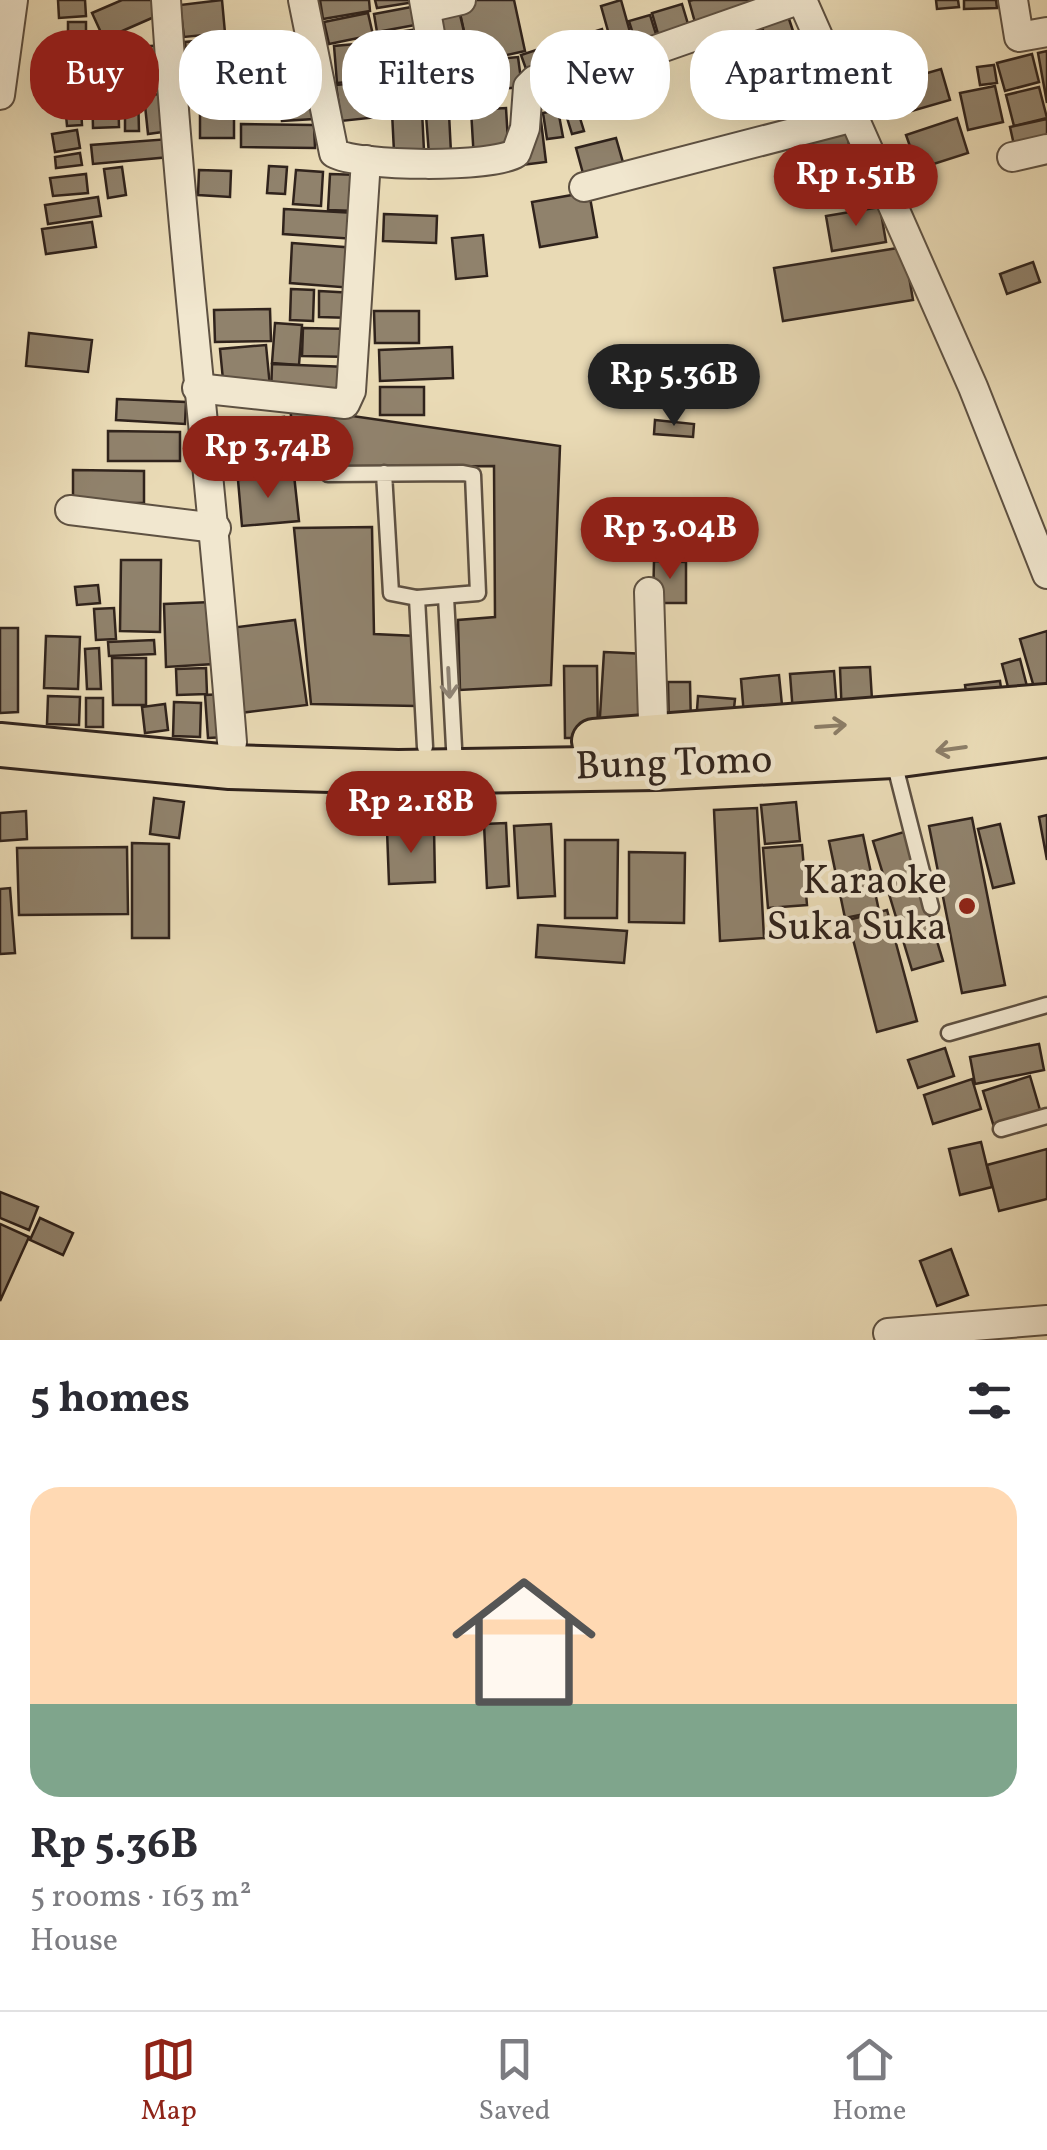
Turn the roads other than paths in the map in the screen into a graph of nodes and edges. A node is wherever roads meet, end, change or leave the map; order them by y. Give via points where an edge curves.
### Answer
1 (13, 0) edge
2 (166, 0) edge
3 (303, 0) edge
4 (461, 0) edge
5 (800, 0) edge
6 (1013, 0) edge
7 (425, 4) edge
8 (430, 30) edge
9 (814, 30) edge
10 (1033, 34) edge
11 (0, 96) edge
12 (842, 120) edge
13 (855, 120) edge
14 (1047, 149) edge
15 (1012, 156) dead end
16 (366, 160) junction
17 (584, 187) dead end
18 (197, 388) junction
19 (384, 473) junction
20 (328, 474) dead end
21 (70, 510) dead end
22 (216, 528) junction
23 (1047, 574) edge
24 (650, 592) dead end
25 (446, 597) junction
26 (417, 598) junction
27 (1047, 706) edge
28 (0, 722) edge
29 (1047, 735) edge
30 (232, 742) junction
31 (0, 745) edge
32 (655, 753) junction
33 (892, 756) junction
34 (426, 757) junction
35 (931, 907) dead end
36 (1047, 1005) edge
37 (949, 1033) dead end
38 (1047, 1116) edge
39 (1001, 1129) dead end
40 (1047, 1320) edge
41 (888, 1333) dead end

1 - 11 street
2 - 18 street
3 - 16 street via 328,143 343,158
4 - 7 street
5 - 9 street
5 - 16 street via 638,56 535,80 512,156 495,162
6 - 10 street
7 - 8 street
12 - 17 street
13 - 23 street
14 - 15 street
16 - 18 street via 346,404
18 - 22 street
19 - 20 lane
19 - 25 lane via 473,475 478,592
19 - 26 lane via 392,592
21 - 22 street
22 - 30 street
24 - 32 street
25 - 26 lane
25 -> 34 lane
26 - 34 lane
32 -> 27 main road, Bung Tomo
28 - 30 main road, Bung Tomo
29 -> 33 main road, Bung Tomo
30 - 34 main road, Bung Tomo
31 - 34 main road, Bung Tomo via 230,767
32 - 33 main road, Bung Tomo
32 - 34 main road, Bung Tomo
33 - 35 lane
36 - 37 lane
38 - 39 lane
40 - 41 street

